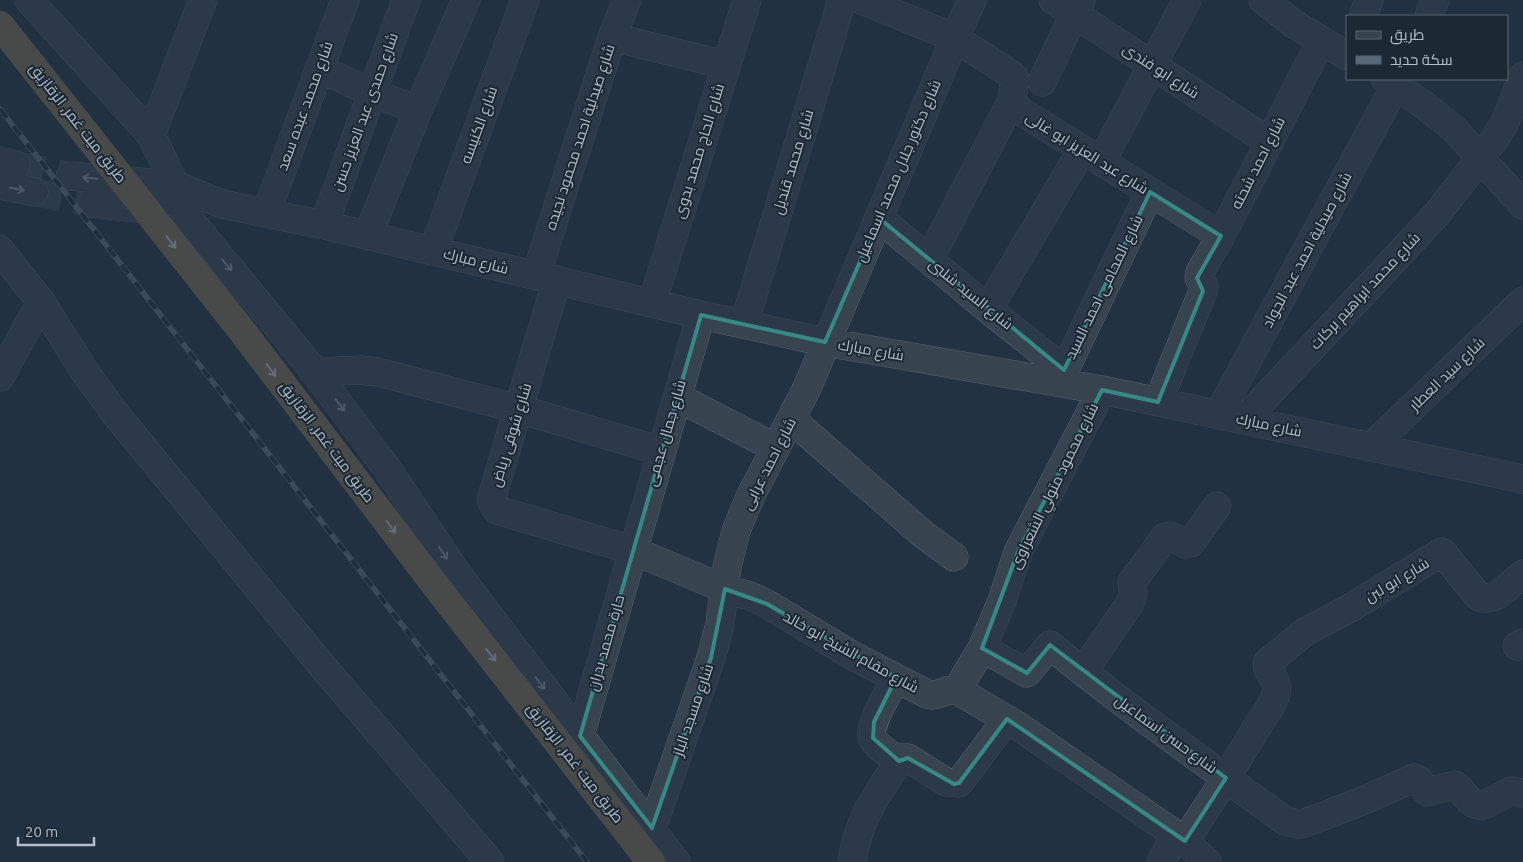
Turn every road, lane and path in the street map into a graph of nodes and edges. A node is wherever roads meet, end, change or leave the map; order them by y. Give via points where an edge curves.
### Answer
1 (29, 0) edge
2 (203, 0) edge
3 (345, 0) edge
4 (406, 0) edge
5 (466, 0) edge
6 (525, 0) edge
7 (627, 0) edge
8 (747, 0) edge
9 (842, 0) edge
10 (862, 0) edge
11 (972, 0) edge
12 (1187, 0) edge
13 (1263, 0) edge
14 (1369, 0) edge
15 (1435, 0) edge
16 (1070, 5) edge
17 (1363, 15) edge
18 (1429, 15) edge
19 (0, 25) edge
20 (612, 36) junction
21 (954, 38) junction
22 (1321, 41) junction
23 (1346, 55) edge
24 (726, 65) junction
25 (1152, 65) junction
26 (319, 68) junction
27 (1523, 76) edge
28 (1393, 81) edge
29 (1042, 82) dead end
30 (372, 93) junction
31 (1014, 107) junction
32 (418, 110) junction
33 (151, 135) junction
34 (1269, 142) junction
35 (1091, 156) junction
36 (1480, 157) junction
37 (5, 170) edge
38 (70, 176) tunnel mouth
39 (175, 185) junction
40 (34, 192) tunnel mouth
41 (1150, 192) junction
42 (92, 202) tunnel mouth
43 (222, 204) junction
44 (1523, 205) edge
45 (266, 213) junction
46 (185, 214) junction
47 (879, 218) junction
48 (324, 225) junction
49 (368, 235) junction
50 (1221, 236) junction
51 (0, 250) edge
52 (433, 250) junction
53 (929, 260) junction
54 (546, 278) junction
55 (1523, 301) edge
56 (41, 302) junction
57 (652, 302) junction
58 (988, 309) junction
59 (701, 315) junction
60 (744, 324) junction
61 (825, 342) junction
62 (315, 372) junction
63 (1061, 376) junction
64 (0, 377) edge
65 (1102, 390) junction
66 (677, 397) junction
67 (1158, 402) junction
68 (518, 409) junction
69 (1231, 417) junction
70 (791, 419) junction
71 (1371, 446) junction
72 (776, 448) junction
73 (661, 451) junction
74 (1523, 479) edge
75 (1217, 506) dead end
76 (632, 550) junction
77 (954, 557) dead end
78 (1523, 574) edge
79 (725, 589) junction
80 (982, 648) junction
81 (1082, 672) junction
82 (896, 678) junction
83 (957, 690) junction
84 (1007, 719) junction
85 (580, 736) junction
86 (899, 761) junction
87 (1226, 778) junction
88 (1523, 794) edge
89 (652, 828) junction
90 (1180, 838) junction
91 (490, 862) edge
92 (651, 862) edge
93 (676, 862) edge
94 (852, 862) edge
95 (1161, 862) edge
96 (1207, 862) edge

1 - 33 street
2 - 33 street
3 - 26 street, شارع محمد عبده سعد
4 - 30 street, شارع حمدى عبد العزيز حسن
5 - 32 street
6 - 52 street, شارع الكنيسه
7 - 20 street, شارع صيدلية احمد محمود نجيده
8 - 24 street, شارع الحاج محمد بدوى
9 - 60 street, شارع محمد قنديل
10 - 21 street
11 - 21 street, شارع دكتور جلال محمد اسماعيل
12 - 25 street
13 - 22 street
14 - 17 street
15 - 18 street
16 - 25 street, شارع ابو فندى
16 - 29 street
19 -> 92 highway, طريق ميت غمر, الزقازيق, bridge via 239,328
20 - 24 street
20 - 54 street, شارع صيدلية احمد محمود نجيده
21 - 31 street, شارع عبد العزيز ابو غالى via 1014,77
21 - 47 street, شارع دكتور جلال محمد اسماعيل
22 - 23 street
22 - 34 street, شارع احمد شحته
24 - 57 street, شارع الحاج محمد بدوى
25 - 34 street, شارع ابو فندى
25 - 35 street
26 - 30 street
26 - 45 street, شارع محمد عبده سعد
27 - 36 street, شارع محمد ابراهيم بركات via 1505,122
28 - 36 street via 1454,129
28 - 69 street, شارع صيدلية احمد عبد الجواد
30 - 32 street
30 - 48 street, شارع حمدى عبد العزيز حسن
31 - 35 street, شارع عبد العزيز ابو غالى
31 - 53 street via 1008,108
32 - 49 street
33 - 39 street
34 - 50 street, شارع احمد شحته
35 - 41 street, شارع عبد العزيز ابو غالى
35 - 58 street
36 - 44 street
36 - 69 street, شارع محمد ابراهيم بركات via 1438,214
37 -> 40 street
39 -> 38 street, شارع مبارك
39 - 43 street, شارع مبارك
39 - 46 street
41 - 50 street, شارع عبد العزيز ابو غالى
41 - 63 street, شارع المحامى احمد السيد
42 - 46 street
43 - 45 street, شارع مبارك
43 - 46 street via 202,212
45 - 48 street, شارع مبارك
46 -> 62 street
47 - 53 street, شارع السيد شلبى
47 - 61 street, شارع دكتور جلال محمد اسماعيل
48 - 49 street, شارع مبارك
49 - 52 street, شارع مبارك
50 - 67 street, شارع احمد شحته via 1199,274 1203,291
51 - 56 street
52 - 54 street, شارع مبارك
53 - 58 street, شارع السيد شلبى
54 - 57 street, شارع مبارك
54 - 68 street, شارع شوقى رياض
55 - 71 street, شارع سيد العطار
56 - 64 street
56 - 91 street via 114,412 306,647
57 - 59 street, شارع مبارك
58 - 63 street, شارع السيد شلبى
59 - 60 street, شارع مبارك
59 - 66 street, شارع جمال عجمى
60 - 61 street, شارع مبارك
61 - 63 street, شارع مبارك
61 - 70 street, شارع احمد عرابى
62 - 68 street via 378,372
62 -> 85 street via 386,467 456,572
63 - 65 street, شارع مبارك
65 - 67 street, شارع مبارك
65 - 80 street, شارع محمود متولي الشعراوى via 1018,552
66 - 72 street
66 - 73 street, شارع جمال عجمى
67 - 69 street, شارع مبارك
68 - 73 street
68 - 76 street, شارع شوقى رياض via 491,500 493,506 497,510
69 - 71 street, شارع مبارك
70 - 72 street, شارع احمد عرابى
70 - 77 street via 924,535
71 - 74 street, شارع مبارك
72 - 79 street, شارع احمد عرابى via 736,531
73 - 76 street, شارع جمال عجمى
75 - 81 street via 1192,543 1165,537 1132,582 1130,603
76 - 79 street, شارع مقام الشيخ ابو خالد
76 - 85 street, حارة محمد بدران
78 - 87 street, شارع ابو لبن via 1496,596 1486,599 1478,596 1442,552 1305,632 1268,662 1267,668 1276,682 1274,699
79 - 82 street, شارع مقام الشيخ ابو خالد via 767,604
79 - 89 street, شارع مسجد الباز via 711,658
80 - 81 street, شارع حسن اسماعيل via 1027,673 1050,645
80 - 83 street, شارع محمود متولي الشعراوى
81 - 87 street, شارع حسن اسماعيل
82 - 83 street, شارع مقام الشيخ ابو خالد via 932,695 948,689
82 - 86 street via 872,732 879,745
83 - 84 street
84 - 86 street via 959,783 946,782 908,758
84 - 90 street
85 - 89 street
86 - 94 street via 864,816
87 - 88 street, شارع حسن اسماعيل via 1284,821 1299,824 1414,778 1427,792 1457,786 1472,804 1479,806 1511,791
87 - 90 street
89 - 93 street
90 - 95 street
90 - 96 street

